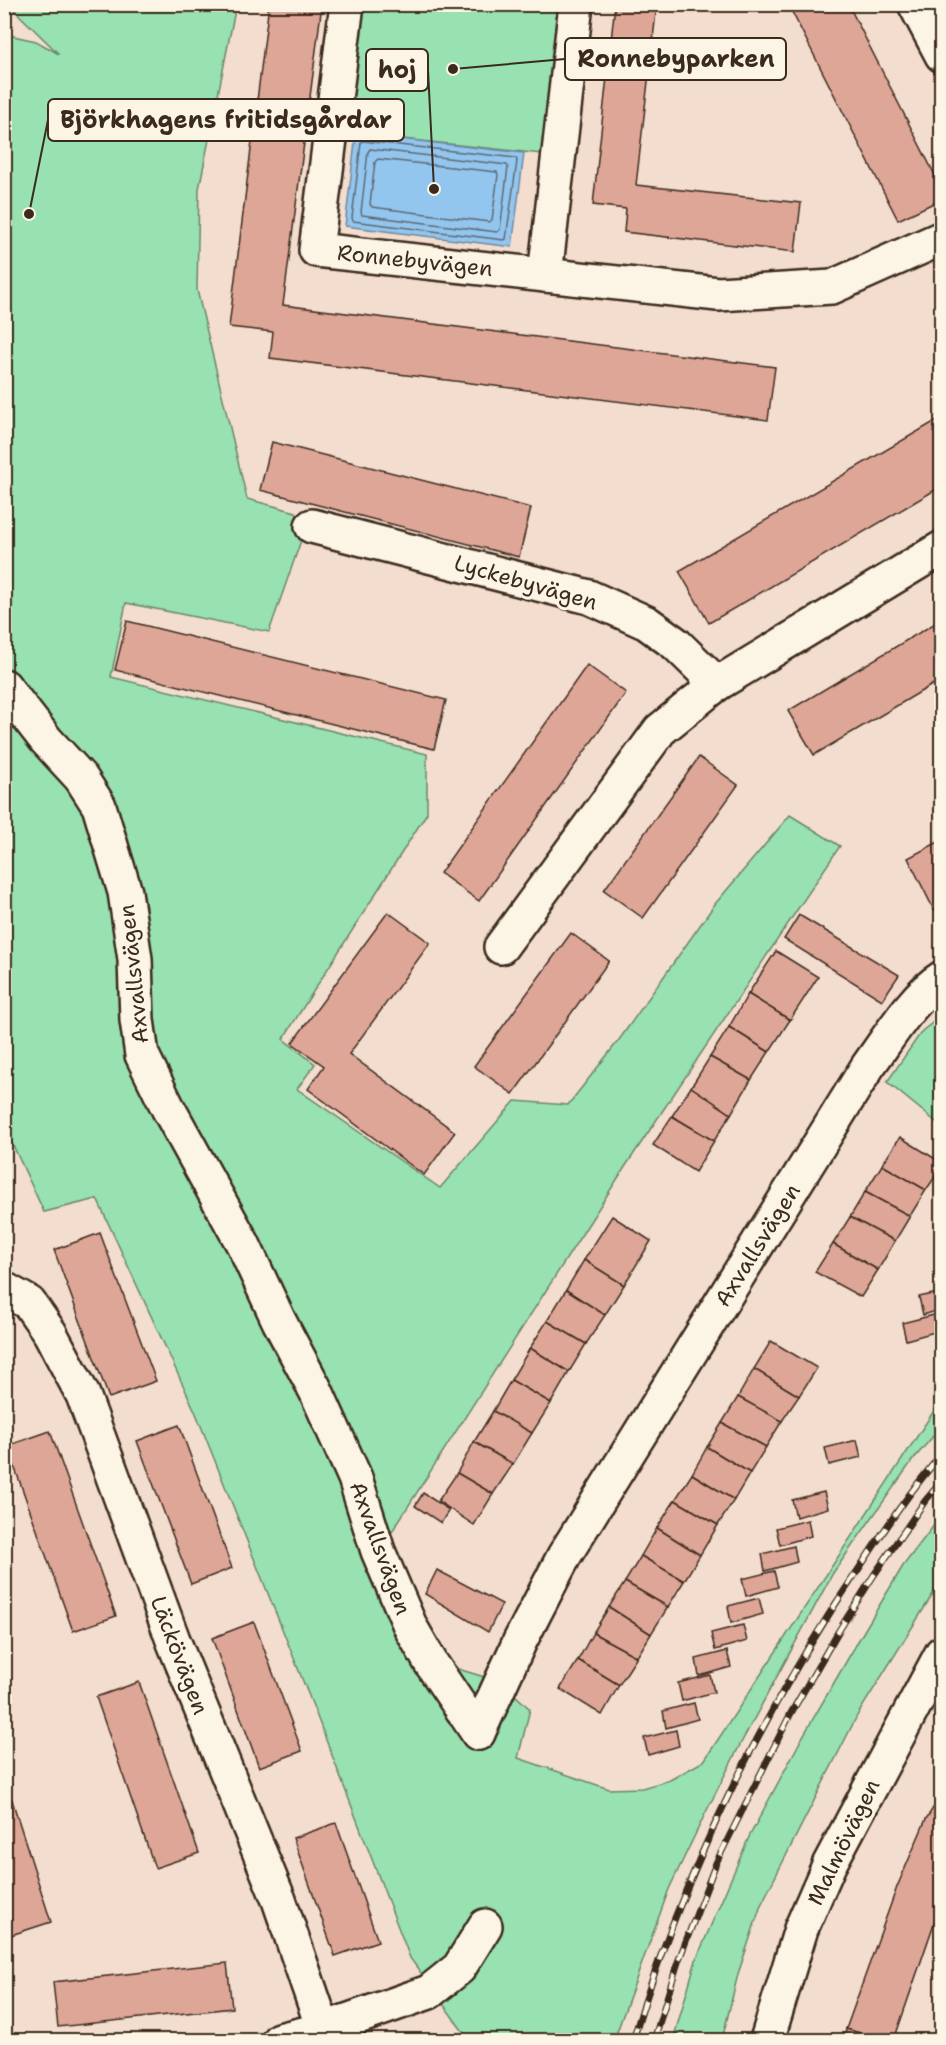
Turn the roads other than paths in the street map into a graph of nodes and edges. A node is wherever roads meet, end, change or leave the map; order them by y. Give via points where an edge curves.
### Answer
1 (347, 4) edge
2 (576, 4) edge
3 (915, 4) edge
4 (942, 56) edge
5 (942, 238) edge
6 (545, 274) junction
7 (312, 526) dead end
8 (942, 548) edge
9 (717, 684) junction
10 (4, 686) edge
11 (501, 947) dead end
12 (942, 978) edge
13 (4, 1289) edge
14 (942, 1653) edge
15 (485, 1926) dead end
16 (326, 2035) edge
17 (279, 2040) edge
18 (767, 2040) edge

1 - 6 street, Ronnebyvägen via 316,250
2 - 6 street
3 - 4 street
5 - 6 street, Ronnebyvägen via 832,287 718,294
7 - 9 street, Lyckebyvägen via 589,597 646,623 676,644
8 - 9 street
9 - 11 street via 660,730
10 - 12 street, Axvallsvägen via 81,778 99,806 125,892 135,959 142,1056 316,1391 356,1478 378,1551 411,1628 478,1733 564,1556 868,1066 906,1013
13 - 16 street, Läckövägen via 29,1303 83,1395 169,1631 279,1900
14 - 18 street, Malmövägen via 829,1865 801,1929
15 - 16 street via 459,1968 429,1992
16 - 17 street

